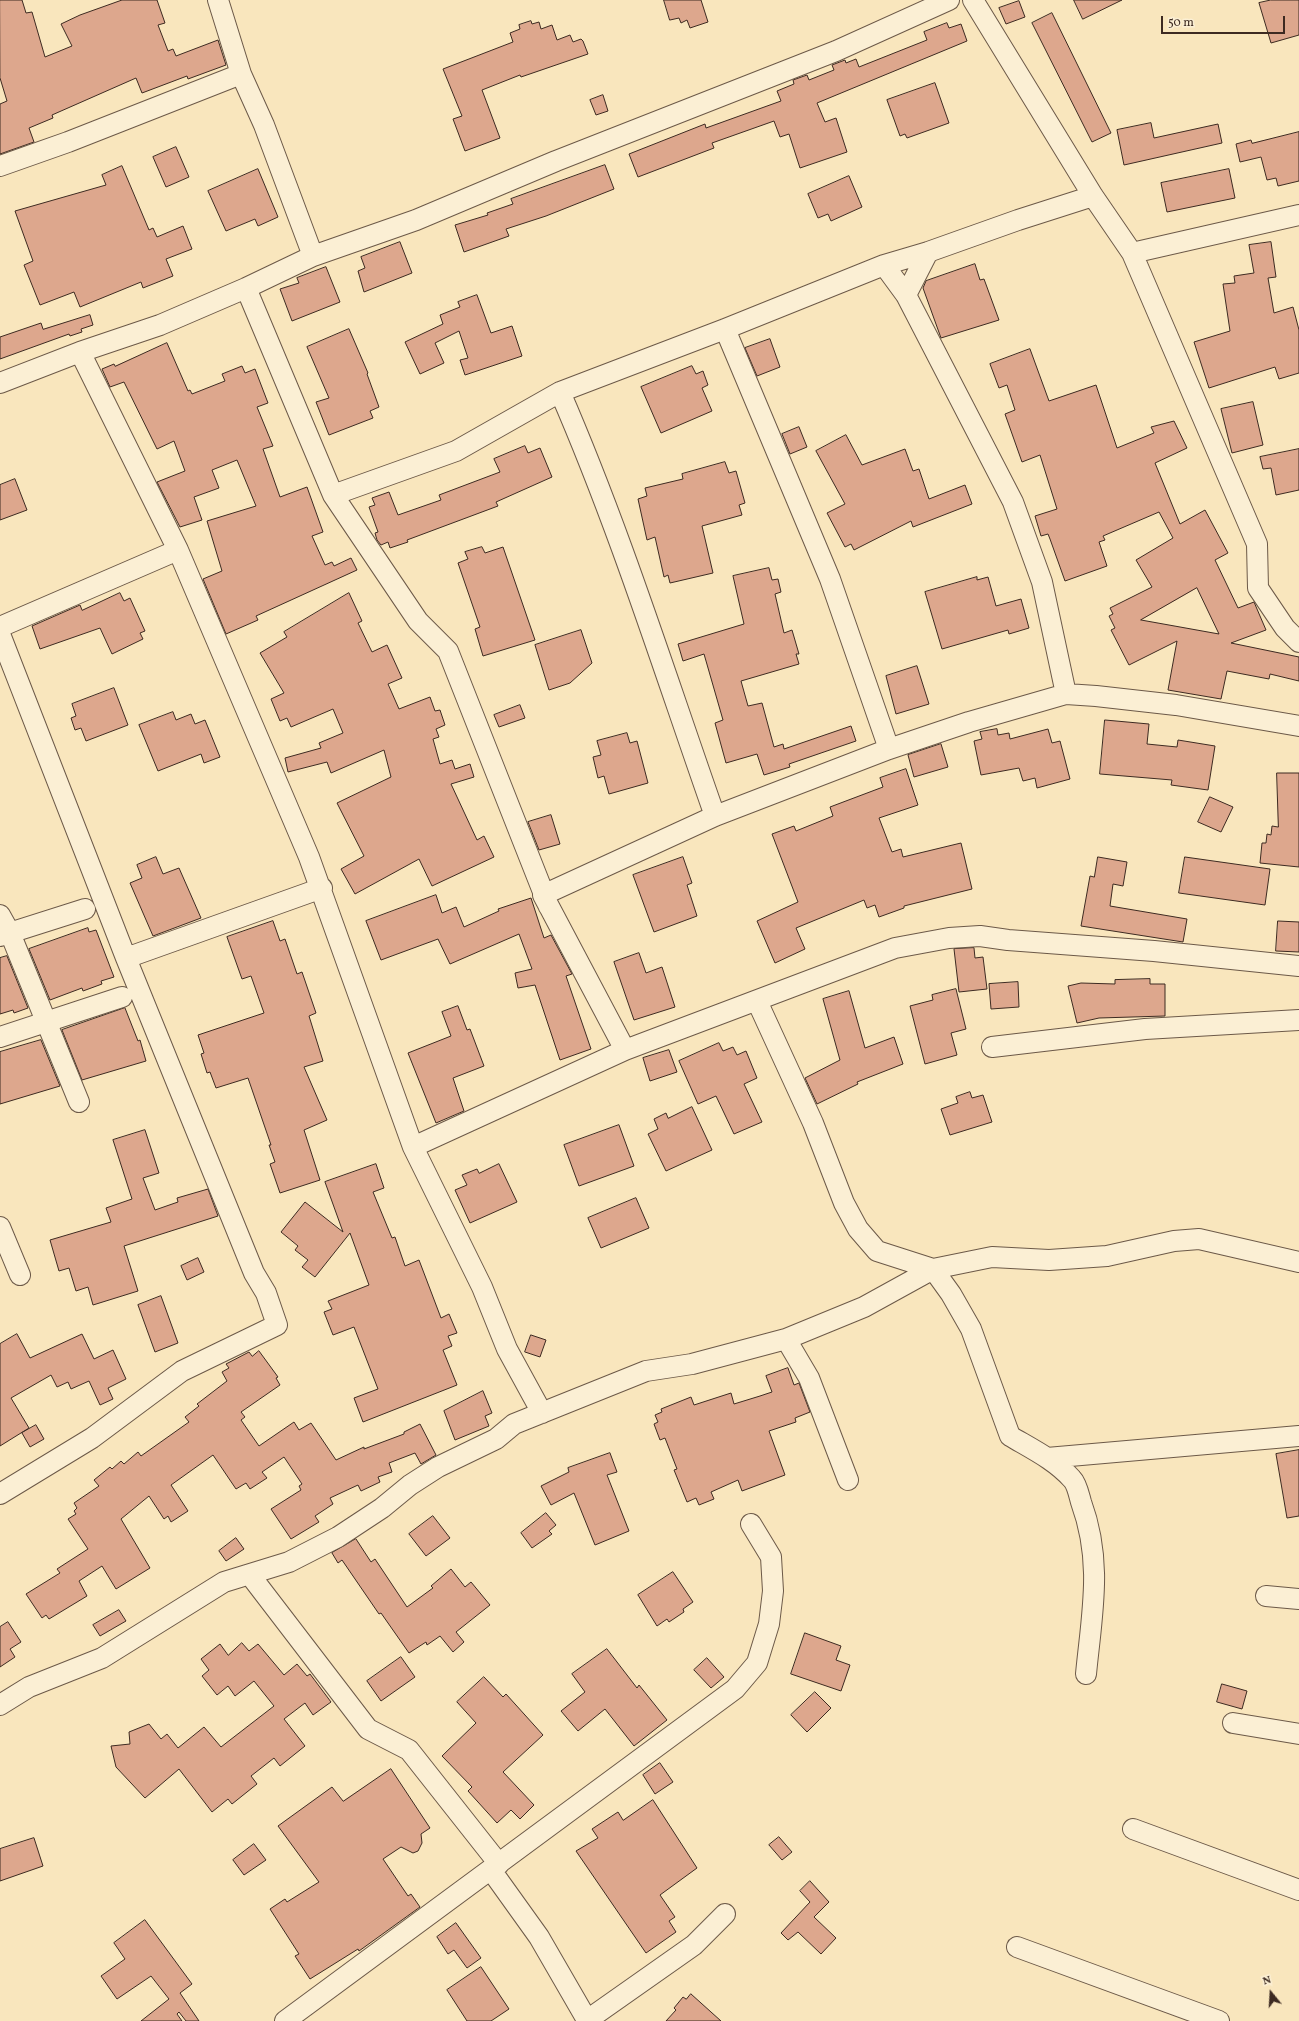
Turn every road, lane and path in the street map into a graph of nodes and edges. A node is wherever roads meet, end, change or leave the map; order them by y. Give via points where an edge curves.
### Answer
1 (218, 0) edge
2 (949, 0) edge
3 (973, 0) edge
4 (241, 74) junction
5 (0, 166) edge
6 (1093, 196) junction
7 (1299, 215) edge
8 (928, 252) junction
9 (1132, 253) junction
10 (313, 256) junction
11 (884, 265) junction
12 (246, 288) junction
13 (906, 294) junction
14 (725, 330) junction
15 (80, 352) junction
16 (0, 383) edge
17 (560, 392) junction
18 (333, 495) junction
19 (178, 550) junction
20 (0, 627) edge
21 (0, 634) edge
22 (1299, 642) edge
23 (1066, 694) junction
24 (1299, 726) edge
25 (889, 749) junction
26 (715, 816) junction
27 (322, 888) junction
28 (543, 895) junction
29 (85, 909) dead end
30 (0, 915) edge
31 (5, 935) edge
32 (126, 958) junction
33 (1299, 966) edge
34 (122, 997) dead end
35 (757, 1000) junction
36 (1299, 1020) edge
37 (46, 1022) junction
38 (0, 1037) edge
39 (992, 1046) dead end
40 (619, 1053) junction
41 (79, 1102) dead end
42 (413, 1146) junction
43 (0, 1227) edge
44 (1299, 1262) edge
45 (933, 1269) junction
46 (20, 1275) dead end
47 (786, 1339) junction
48 (542, 1412) junction
49 (1299, 1436) edge
50 (1047, 1458) junction
51 (848, 1480) dead end
52 (0, 1494) edge
53 (751, 1524) dead end
54 (250, 1575) junction
55 (1266, 1596) dead end
56 (1299, 1599) edge
57 (1086, 1674) dead end
58 (0, 1705) edge
59 (1233, 1723) dead end
60 (1299, 1734) edge
61 (1132, 1829) dead end
62 (495, 1867) junction
63 (1299, 1890) edge
64 (725, 1914) dead end
65 (1017, 1947) dead end
66 (285, 2021) edge
67 (586, 2021) edge
68 (1219, 2021) edge

1 - 4 street
2 - 10 street via 836,51 556,160 416,220
3 - 6 street
4 - 5 street
4 - 10 street via 264,125
6 - 8 street
6 - 9 street
7 - 9 street
8 - 11 street
8 - 13 street
9 - 22 street via 1257,544 1258,588 1284,628
10 - 12 street
11 - 13 street
11 - 14 street
12 - 15 street via 160,325
12 - 18 street
13 - 23 street via 1013,502 1042,582
14 - 17 street
14 - 25 street via 830,579
15 - 16 street
15 - 19 street
17 - 18 street via 456,451
17 - 26 street via 617,535
18 - 28 street via 418,621 448,651
19 - 20 street
19 - 27 street
21 - 32 street
23 - 24 street via 1176,705
23 - 25 street via 969,722
25 - 26 street
26 - 28 street
27 - 32 street
27 - 42 street
28 - 40 street
29 - 31 street
30 - 31 street
31 - 37 street
32 - 52 street via 254,1273 266,1292 277,1325 182,1371 92,1438
33 - 35 street via 1154,950 980,936 949,938 895,948
34 - 37 street
35 - 40 street
35 - 45 street via 813,1123 844,1203 858,1229 877,1251
36 - 39 street via 1145,1029
37 - 38 street
37 - 41 street
40 - 42 street
42 - 48 street via 482,1287 507,1350
43 - 46 street
44 - 45 street via 1200,1239 1174,1241 1107,1256 1048,1260 992,1257
45 - 47 street via 864,1307
45 - 50 street via 971,1329 1010,1436
47 - 48 street via 692,1364 646,1371
47 - 51 street via 809,1378
48 - 54 street via 514,1424 496,1439 438,1467 338,1537 289,1562
49 - 50 street
50 - 57 street via 1074,1480 1093,1543 1096,1579
53 - 62 street via 771,1557 772,1591 769,1624 757,1664 735,1689
54 - 58 street via 224,1582 102,1658 29,1687
54 - 62 street via 368,1729 409,1750
55 - 56 street
59 - 60 street
61 - 63 street
62 - 66 street
62 - 67 street via 539,1937
64 - 67 street via 694,1945
65 - 68 street

